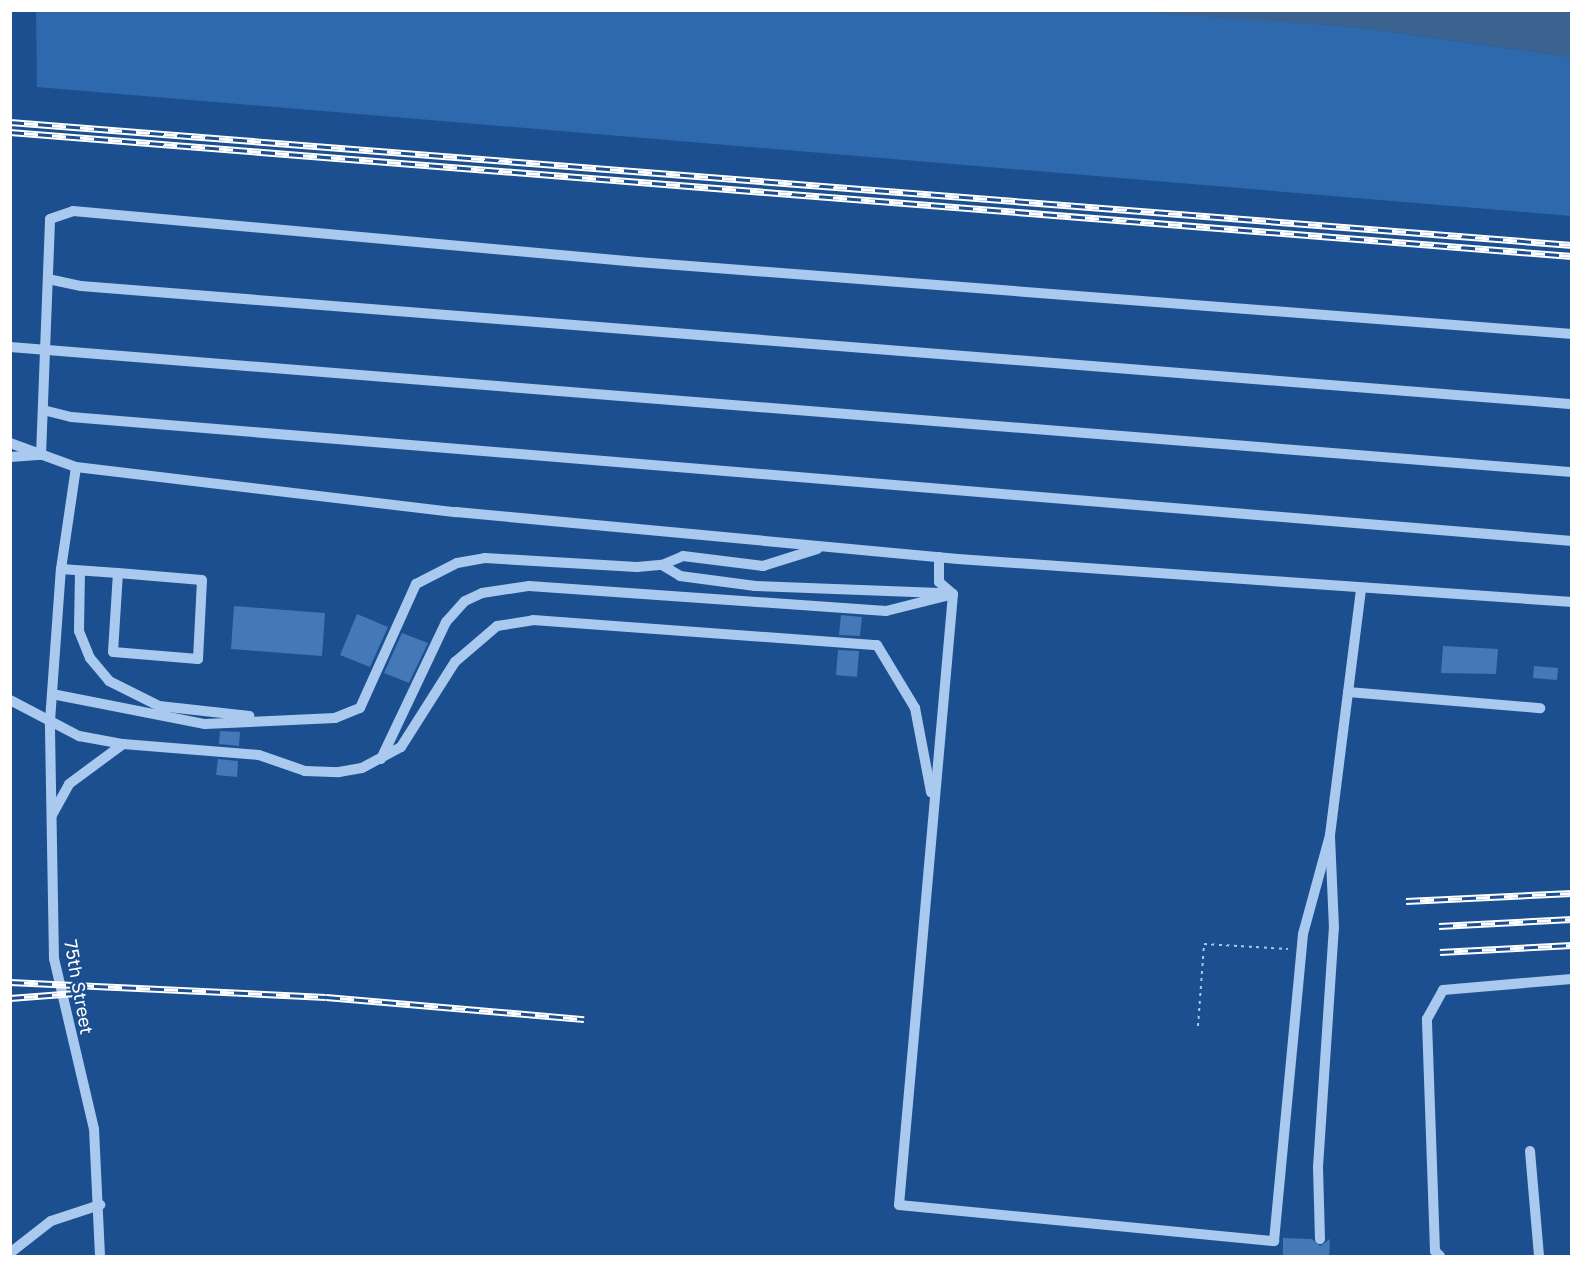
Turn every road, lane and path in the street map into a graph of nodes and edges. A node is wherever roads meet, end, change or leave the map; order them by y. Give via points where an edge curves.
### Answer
1 (48, 279) junction
2 (1572, 334) edge
3 (10, 347) edge
4 (45, 350) junction
5 (1572, 404) edge
6 (43, 410) junction
7 (10, 443) edge
8 (41, 455) junction
9 (10, 457) edge
10 (76, 467) junction
11 (1572, 472) edge
12 (1572, 541) edge
13 (824, 547) junction
14 (939, 558) junction
15 (662, 565) junction
16 (61, 569) junction
17 (80, 570) junction
18 (118, 573) junction
19 (1361, 590) junction
20 (953, 594) junction
21 (1572, 602) edge
22 (1348, 692) junction
23 (52, 694) junction
24 (10, 700) edge
25 (1540, 708) dead end
26 (278, 719) junction
27 (50, 721) junction
28 (123, 744) junction
29 (381, 760) junction
30 (934, 807) junction
31 (52, 815) junction
32 (1330, 836) junction
33 (1302, 944) junction
34 (1572, 979) edge
35 (1198, 1026) dead end
36 (1530, 1150) dead end
37 (100, 1205) junction
38 (1320, 1239) dead end
39 (10, 1254) edge
40 (100, 1257) edge
41 (1440, 1257) edge
42 (1539, 1257) edge

1 - 2 street via 50,219 73,211 638,262
1 - 4 street
1 - 5 street via 81,286
3 - 4 street
4 - 6 street
4 - 11 street
6 - 8 street
6 - 12 street via 83,418
7 - 8 street
8 - 9 street
8 - 10 street
10 - 13 street via 456,512
10 - 16 street, 75th Street
13 - 14 street
13 - 15 street via 763,566 683,556
14 - 19 street
14 - 20 street via 939,582
15 - 20 street via 680,576 755,586
15 - 26 street via 485,558 430,573 416,584 360,708 335,718
16 - 17 street
16 - 23 street, 75th Street
17 - 18 street
17 - 26 street via 79,631 90,658 109,681 159,706
18 - 18 street via 202,580 198,658 113,652
19 - 21 street
19 - 22 street
20 - 29 street via 886,611 529,586 482,593 465,601 446,622
20 - 30 street
22 - 25 street
22 - 32 street
23 - 26 street via 205,724
23 - 27 street, 75th Street
24 - 27 street
27 - 28 street via 79,736
27 - 31 street, 75th Street
28 - 29 street via 259,755 305,771 339,772
28 - 31 street via 69,784
29 - 30 street via 413,733 455,662 497,626 533,620 877,645 915,708
30 - 33 street via 899,1205 1274,1241
31 - 37 street, 75th Street via 54,959 94,1129
32 - 33 street
32 - 38 street via 1334,928 1318,1167
33 - 35 path via 1285,950 1204,944
34 - 41 street via 1443,990 1427,1019 1435,1251
36 - 42 street
37 - 39 street via 51,1221
37 - 40 street, 75th Street

